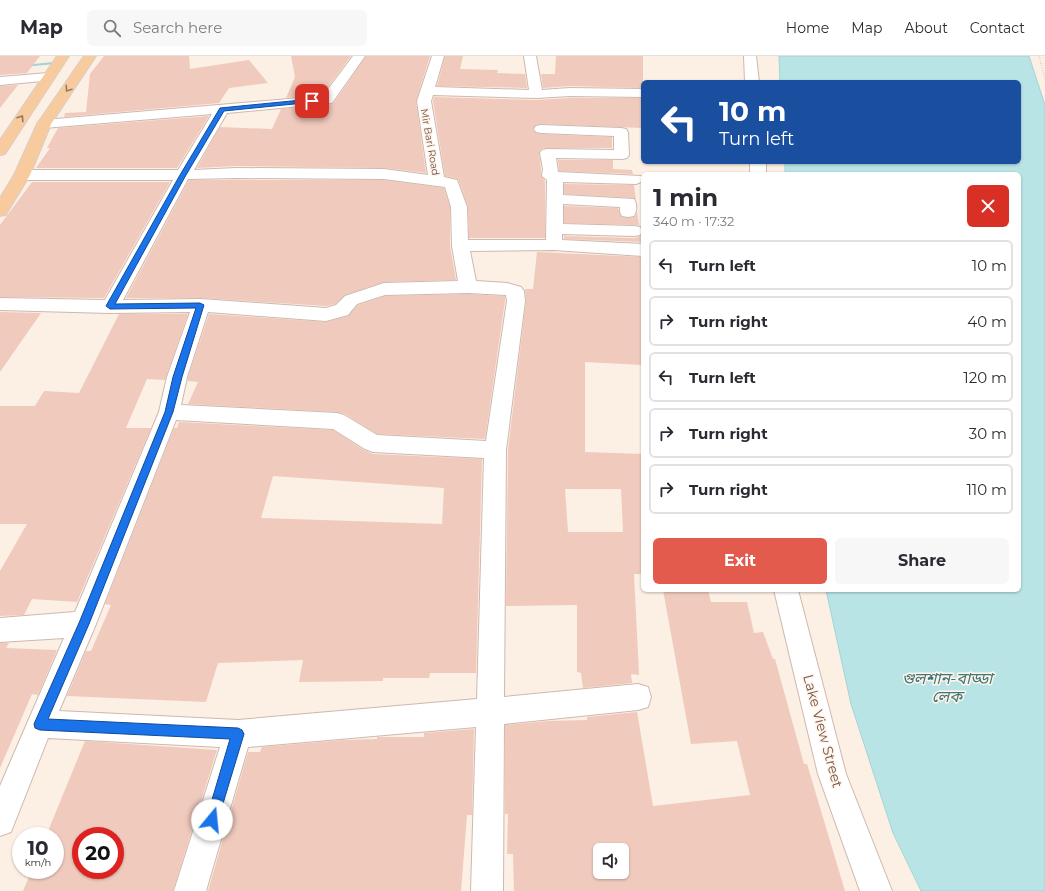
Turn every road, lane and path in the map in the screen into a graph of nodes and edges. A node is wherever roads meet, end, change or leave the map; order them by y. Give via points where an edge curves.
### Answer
1 (63, 56) edge
2 (90, 56) edge
3 (359, 56) edge
4 (438, 56) edge
5 (530, 56) edge
6 (750, 56) edge
7 (1039, 56) edge
8 (48, 77) junction
9 (1045, 79) edge
10 (752, 80) edge
11 (0, 81) edge
12 (426, 91) junction
13 (641, 93) edge
14 (536, 94) junction
15 (222, 109) junction
16 (44, 124) junction
17 (541, 129) dead end
18 (0, 151) edge
19 (22, 175) junction
20 (183, 175) junction
21 (555, 176) junction
22 (636, 179) dead end
23 (437, 182) junction
24 (555, 199) junction
25 (0, 211) edge
26 (628, 212) dead end
27 (554, 229) junction
28 (634, 231) dead end
29 (460, 246) junction
30 (554, 246) junction
31 (641, 250) edge
32 (468, 287) junction
33 (0, 304) edge
34 (200, 305) junction
35 (110, 306) junction
36 (169, 412) junction
37 (495, 450) junction
38 (786, 592) edge
39 (83, 624) junction
40 (0, 630) edge
41 (638, 697) dead end
42 (490, 712) junction
43 (40, 724) junction
44 (238, 734) junction
45 (0, 821) edge
46 (190, 891) edge
47 (486, 891) edge
48 (876, 891) edge

1 - 8 main road
2 -> 16 main road
3 - 15 street via 327,100
4 - 12 street, Mir Bari Road
5 - 14 street
6 - 10 street
7 - 9 path
8 - 11 street
18 -> 8 main road
12 - 14 street
12 - 23 street, Mir Bari Road via 424,107
13 - 14 street
15 - 16 street
15 - 20 street
16 - 19 main road
17 - 21 street via 621,132 622,155 547,152 550,176
19 - 20 street
19 - 25 main road
20 - 23 street via 384,174
20 - 35 street
21 - 22 street
21 - 24 street
23 - 29 street via 452,183 459,207
24 - 26 street via 628,202
24 - 27 street
27 - 28 street
27 - 30 street
29 - 30 street
29 - 32 street
30 - 31 street
32 - 34 street via 384,289 351,300 342,310 326,315
32 - 37 street via 515,291 516,302
33 - 35 street
34 - 35 street
34 - 36 street via 177,377
36 - 37 street via 337,421 373,443
36 - 39 street
37 - 42 street
38 - 48 street, Lake View Street via 832,774
39 - 40 street
39 - 43 street
41 - 42 street
42 - 44 street
42 - 47 street
43 - 44 street
43 - 45 street
44 - 46 street

